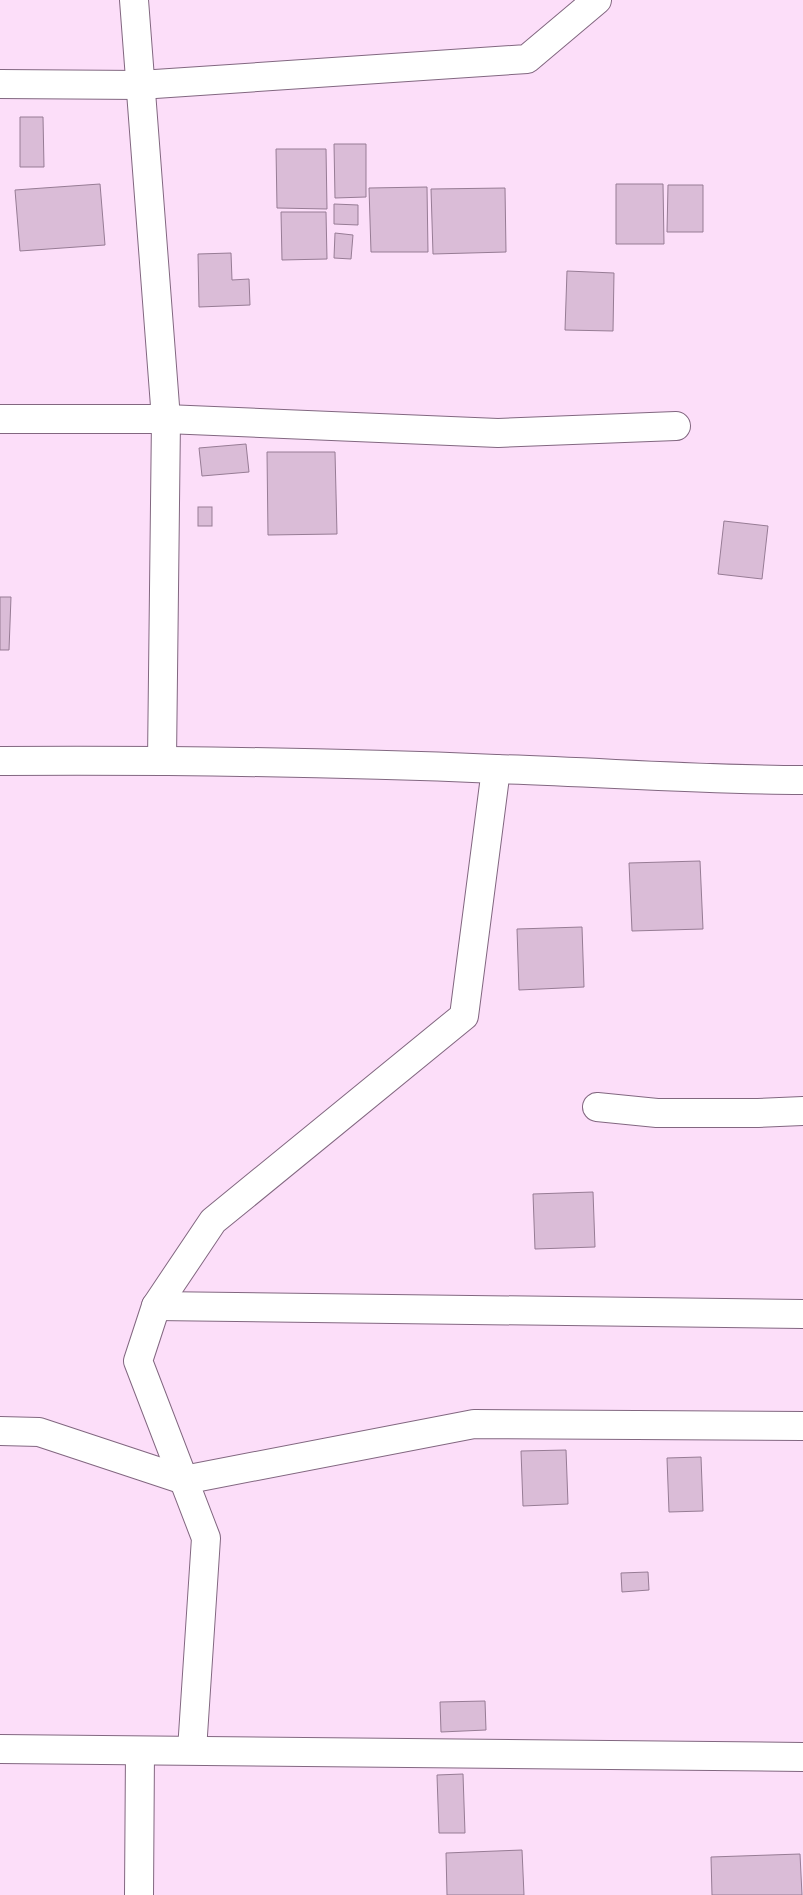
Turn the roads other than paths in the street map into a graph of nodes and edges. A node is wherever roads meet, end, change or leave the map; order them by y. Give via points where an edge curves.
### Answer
1 (134, 0) edge
2 (597, 0) edge
3 (0, 84) edge
4 (140, 85) junction
5 (0, 419) edge
6 (166, 419) junction
7 (676, 426) dead end
8 (162, 760) junction
9 (0, 761) edge
10 (496, 768) junction
11 (803, 780) edge
12 (597, 1107) dead end
13 (803, 1111) edge
14 (156, 1306) junction
15 (803, 1314) edge
16 (803, 1426) edge
17 (0, 1431) edge
18 (184, 1480) junction
19 (0, 1749) edge
20 (192, 1750) junction
21 (140, 1751) junction
22 (803, 1758) edge
23 (139, 1895) edge

1 - 4 street
2 - 4 street via 527,59
3 - 4 street
4 - 6 street
5 - 6 street
6 - 7 street via 498,433
6 - 8 street
8 - 9 street
8 - 10 street
10 - 11 street
10 - 14 street via 464,1016 213,1221
12 - 13 street via 657,1112
14 - 15 street
14 - 18 street via 138,1361
16 - 18 street via 474,1424
17 - 18 street via 39,1432
18 - 20 street via 206,1538
19 - 21 street
20 - 21 street
20 - 22 street
21 - 23 street

